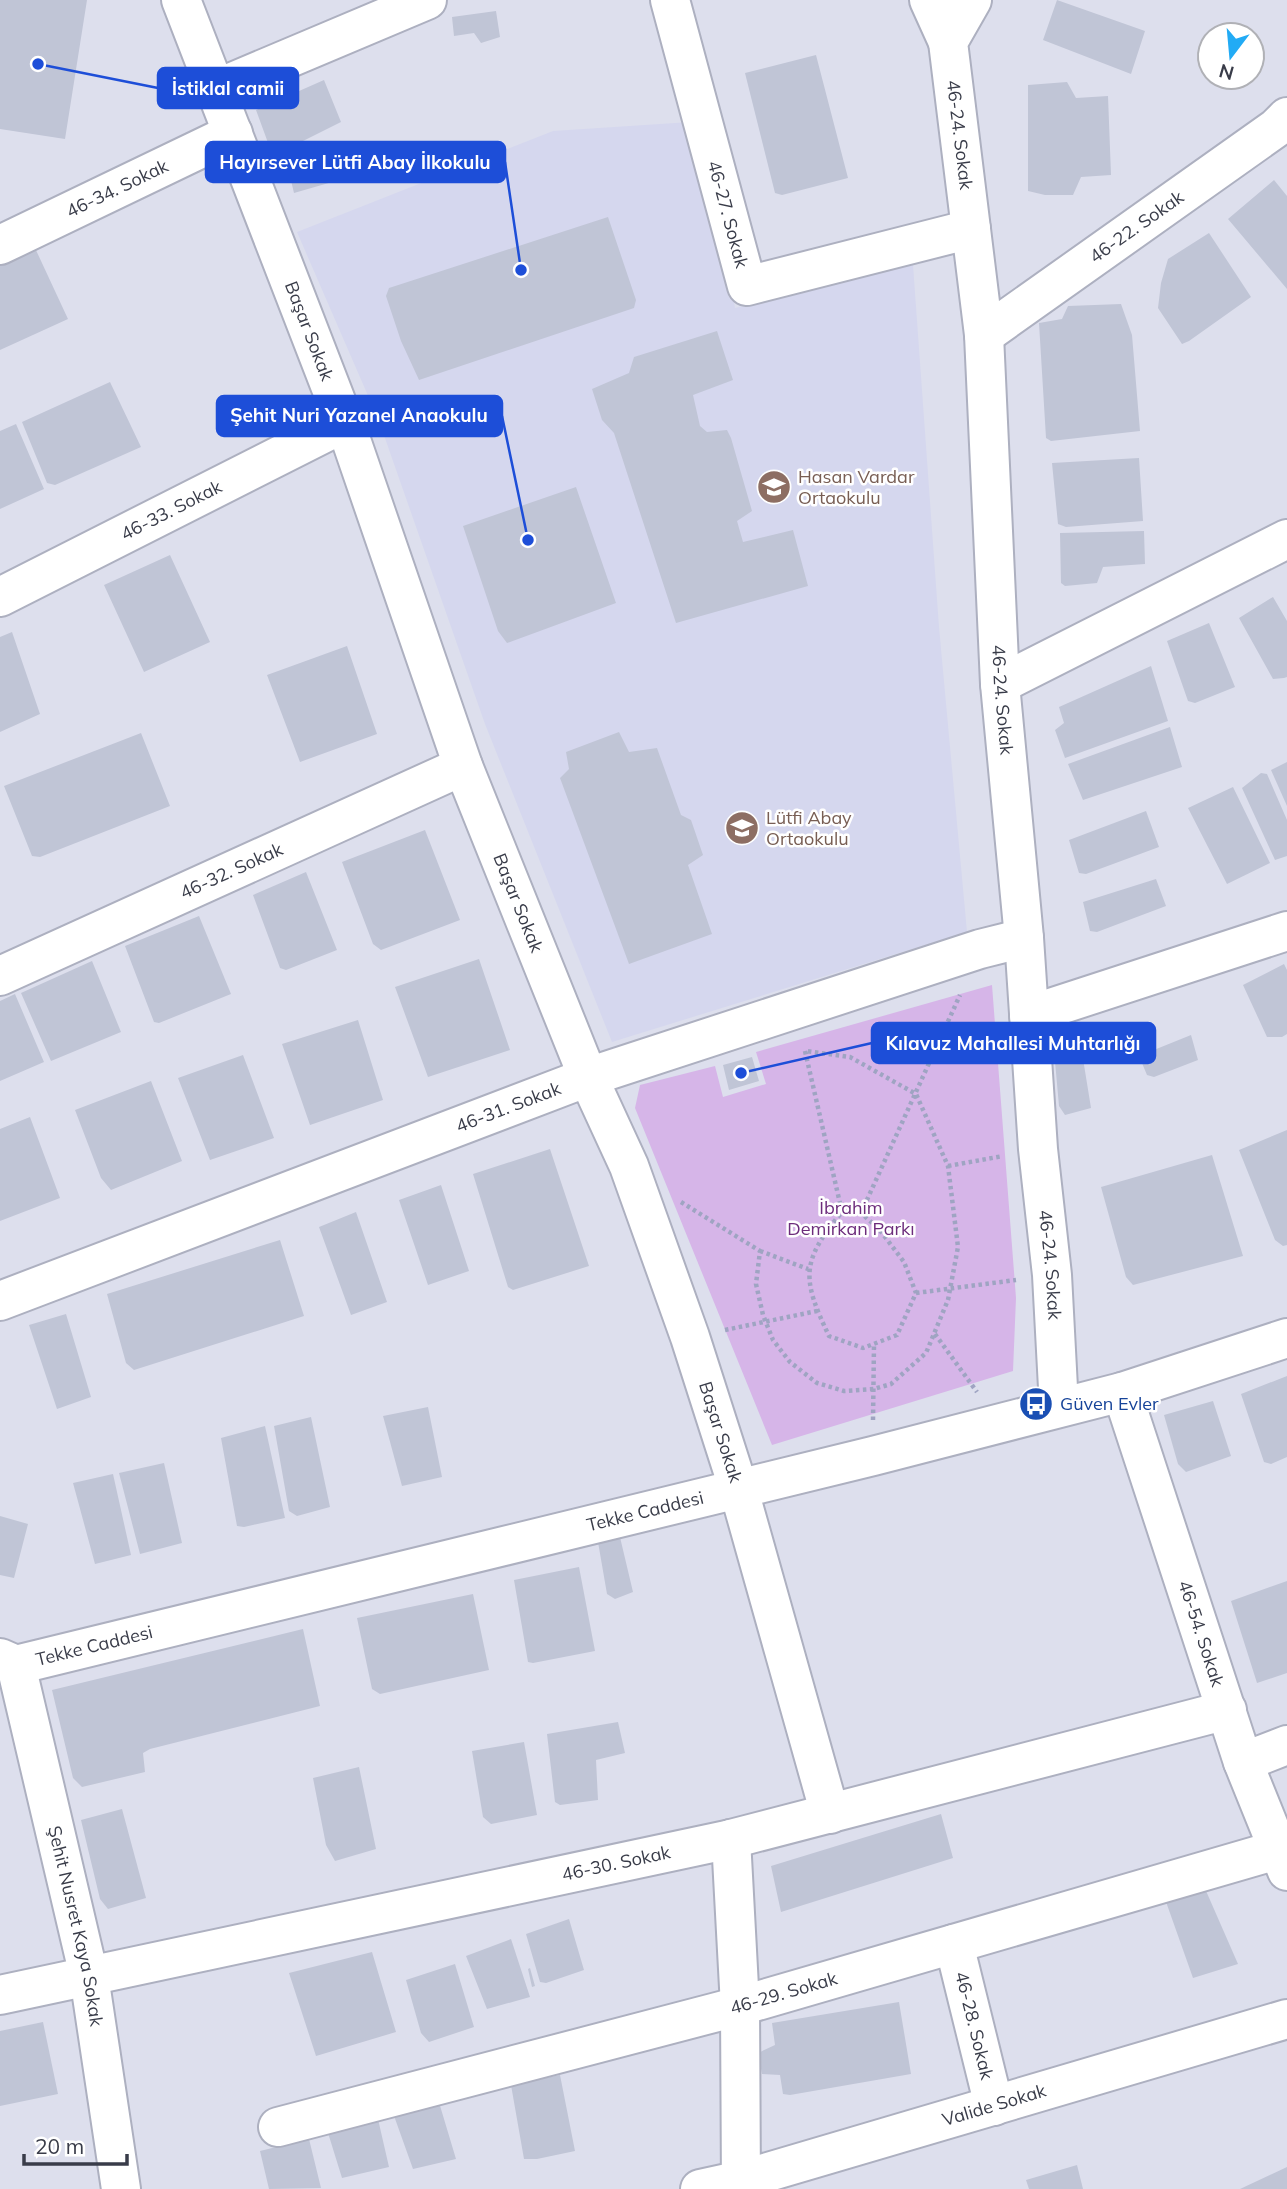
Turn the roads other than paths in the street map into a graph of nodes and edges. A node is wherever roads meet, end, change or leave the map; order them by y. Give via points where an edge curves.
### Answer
1 (181, 0) edge
2 (427, 0) edge
3 (670, 0) edge
4 (929, 0) edge
5 (972, 0) edge
6 (948, 42) junction
7 (216, 89) junction
8 (1283, 129) edge
9 (233, 133) junction
10 (971, 229) junction
11 (0, 245) edge
12 (984, 335) junction
13 (344, 423) junction
14 (1287, 539) edge
15 (0, 597) edge
16 (1000, 684) junction
17 (463, 766) junction
18 (1287, 931) edge
19 (1024, 938) junction
20 (0, 976) edge
21 (1029, 1014) junction
22 (588, 1077) junction
23 (0, 1301) edge
24 (1287, 1338) edge
25 (1122, 1392) junction
26 (1059, 1407) junction
27 (738, 1487) junction
28 (8, 1661) edge
29 (1227, 1710) junction
30 (1287, 1745) edge
31 (1244, 1762) junction
32 (830, 1814) junction
33 (731, 1839) junction
34 (1284, 1856) edge
35 (954, 1944) junction
36 (89, 1976) junction
37 (0, 1995) edge
38 (740, 2006) junction
39 (1287, 2019) edge
40 (994, 2106) junction
41 (278, 2127) dead end
42 (741, 2185) edge
43 (121, 2189) edge
44 (701, 2189) edge

1 - 7 street, Başar Sokak
2 - 7 street
3 - 10 street, 46-27. Sokak via 747,286
4 - 6 street, 46-24. Sokak
5 - 6 street
6 - 10 street, 46-24. Sokak
7 - 9 street, Başar Sokak
8 - 12 street, 46-22. Sokak
9 - 11 street, 46-34. Sokak
9 - 13 street, Başar Sokak
10 - 12 street, 46-24. Sokak
12 - 16 street, 46-24. Sokak
13 - 15 street, 46-33. Sokak
13 - 17 street, Başar Sokak
14 - 16 street
16 - 19 street, 46-24. Sokak
17 - 20 street, 46-32. Sokak
17 - 22 street, Başar Sokak
18 - 21 street
19 - 21 street, 46-24. Sokak
19 - 22 street, 46-31. Sokak
21 - 26 street, 46-24. Sokak
22 - 23 street, 46-31. Sokak
22 - 27 street, Başar Sokak via 629,1167
24 - 25 street, Tekke Caddesi
25 - 26 street, Tekke Caddesi
25 - 29 street, 46-54. Sokak
26 - 27 street, Tekke Caddesi
27 - 28 street, Tekke Caddesi
27 - 32 street, Başar Sokak
28 - 36 street, Şehit Nusret Kaya Sokak
29 - 31 street, 46-54. Sokak
29 - 32 street, 46-30. Sokak
30 - 31 street
31 - 34 street, 46-54. Sokak
32 - 33 street, 46-30. Sokak
33 - 36 street, 46-30. Sokak
33 - 38 street
34 - 35 street, 46-29. Sokak
35 - 38 street, 46-29. Sokak
35 - 40 street, 46-28. Sokak
36 - 37 street, 46-30. Sokak
36 - 43 street, Şehit Nusret Kaya Sokak
38 - 41 street, 46-29. Sokak
38 - 42 street
39 - 40 street, Valide Sokak
40 - 42 street, Valide Sokak
42 - 44 street, Valide Sokak

